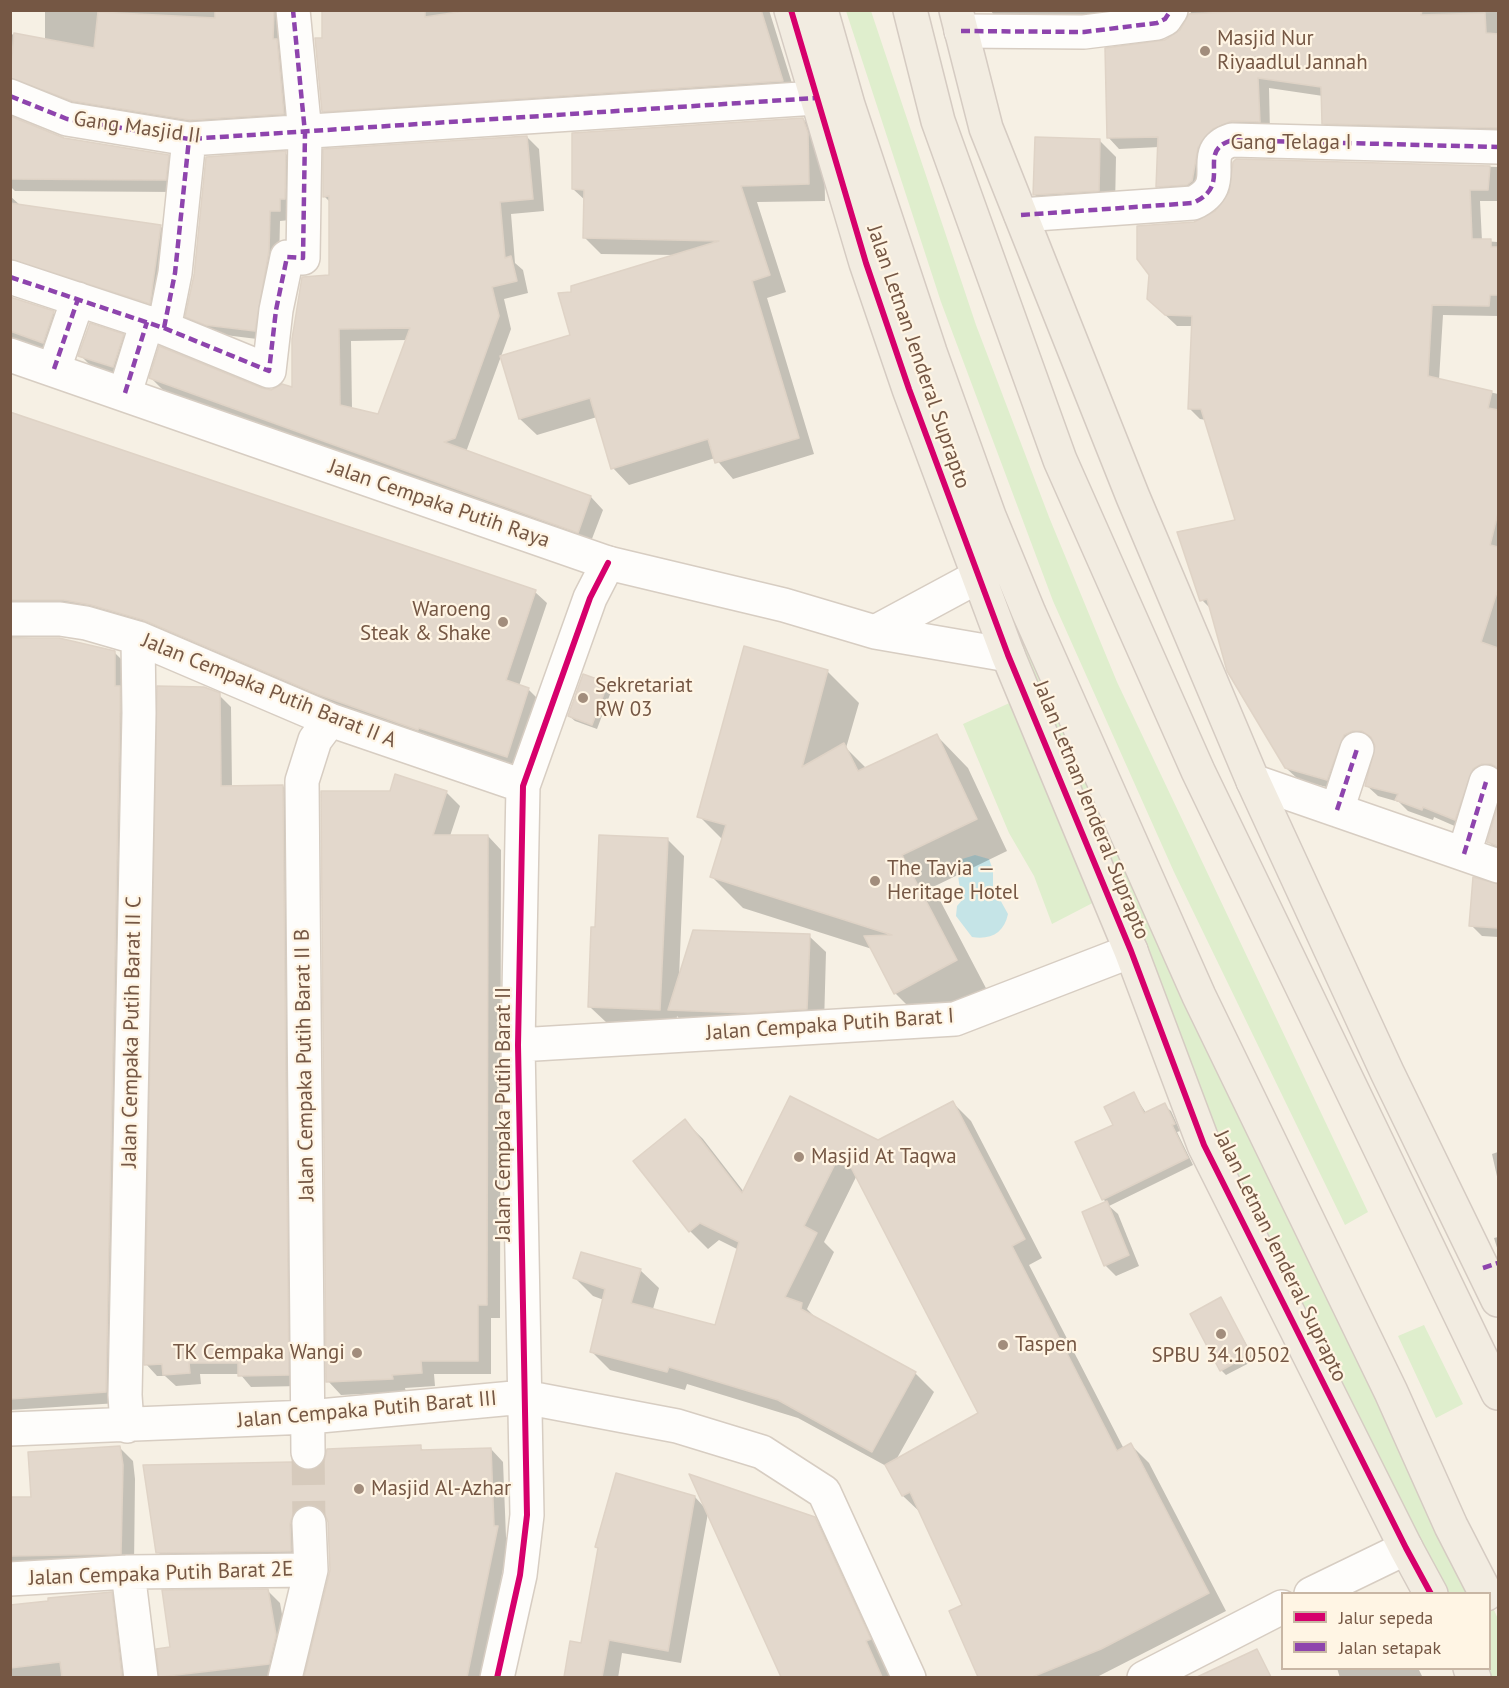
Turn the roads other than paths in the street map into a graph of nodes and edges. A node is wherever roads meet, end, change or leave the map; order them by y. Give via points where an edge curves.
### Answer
1 (293, 10) edge
2 (791, 10) edge
3 (821, 10) edge
4 (910, 10) edge
5 (1171, 10) edge
6 (959, 21) edge
7 (10, 96) edge
8 (816, 98) junction
9 (305, 133) junction
10 (189, 139) junction
11 (1498, 147) edge
12 (1021, 214) junction
13 (10, 277) edge
14 (78, 300) junction
15 (156, 325) junction
16 (930, 352) junction
17 (10, 355) edge
18 (54, 369) junction
19 (909, 389) junction
20 (125, 393) junction
21 (1133, 496) junction
22 (608, 563) junction
23 (1107, 564) junction
24 (979, 576) junction
25 (10, 619) edge
26 (874, 632) junction
27 (138, 638) junction
28 (1008, 655) junction
29 (330, 720) junction
30 (1357, 749) dead end
31 (1253, 781) junction
32 (1486, 782) dead end
33 (523, 786) junction
34 (1336, 810) junction
35 (1464, 854) junction
36 (1498, 866) edge
37 (1131, 951) junction
38 (518, 1045) junction
39 (1491, 1265) edge
40 (1498, 1300) edge
41 (1498, 1393) edge
42 (524, 1397) junction
43 (309, 1418) junction
44 (128, 1426) junction
45 (10, 1430) edge
46 (308, 1452) tunnel mouth
47 (309, 1523) tunnel mouth
48 (1406, 1548) junction
49 (311, 1570) junction
50 (128, 1572) junction
51 (10, 1579) edge
52 (1313, 1592) edge
53 (1430, 1592) edge
54 (1485, 1592) edge
55 (1491, 1603) edge
56 (1281, 1608) edge
57 (1498, 1619) edge
58 (141, 1677) edge
59 (285, 1677) edge
60 (497, 1677) edge
61 (909, 1677) edge
62 (1144, 1677) edge

1 - 9 street
2 - 8 main road, Jalan Letnan Jenderal Suprapto
3 - 16 main road, Jalan Letnan Jenderal Suprapto via 848,105
4 - 23 main road via 938,121 1060,460
5 - 6 street via 1157,23 1099,31
6 - 12 main road via 986,128
7 - 10 street, Gang Masjid II via 67,119
8 - 9 street, Gang Masjid II
8 - 19 main road, Jalan Letnan Jenderal Suprapto
9 - 10 street, Gang Masjid II
9 - 15 street via 303,258 287,257 269,371
10 - 15 street via 175,273
11 - 12 street, Gang Telaga I via 1232,140 1220,144 1214,152 1214,184 1206,197 1193,202
12 - 21 main road
13 - 14 street
14 - 15 street
14 - 18 street
15 - 20 street
16 - 19 main road
16 - 54 main road, Jalan Letnan Jenderal Suprapto via 1029,613 1195,985
17 - 18 street, Jalan Cempaka Putih Raya
18 - 20 street, Jalan Cempaka Putih Raya
19 - 24 main road, Jalan Letnan Jenderal Suprapto
20 - 22 street, Jalan Cempaka Putih Raya
21 - 23 main road
21 - 31 main road
22 - 26 street, Jalan Cempaka Putih Raya via 784,605
22 - 33 street, Jalan Cempaka Putih Barat II via 590,598
23 - 41 main road via 1198,771
24 - 26 street
24 - 28 main road, Jalan Letnan Jenderal Suprapto
25 - 27 street, Jalan Cempaka Putih Barat II A via 86,622
26 - 28 street, Jalan Cempaka Putih Raya
27 - 29 street, Jalan Cempaka Putih Barat II A
27 - 44 street, Jalan Cempaka Putih Barat II C via 125,1383
28 - 37 main road, Jalan Letnan Jenderal Suprapto
29 - 33 street, Jalan Cempaka Putih Barat II A
29 - 43 street, Jalan Cempaka Putih Barat II B via 315,740 302,781
30 - 34 street
31 - 34 street
31 - 39 main road via 1387,1072
32 - 35 street
33 - 38 street, Jalan Cempaka Putih Barat II
34 - 35 street
35 - 36 street
37 - 38 street, Jalan Cempaka Putih Barat I via 955,1019
37 - 48 main road, Jalan Letnan Jenderal Suprapto via 1204,1145
38 - 42 street, Jalan Cempaka Putih Barat II
39 - 40 main road
42 - 43 street, Jalan Cempaka Putih Barat III
42 - 60 street, Jalan Cempaka Putih Barat II via 527,1515 520,1575
42 - 61 street, Jalan Cempaka Putih Barat III via 677,1426 762,1452 824,1492
43 - 44 street, Jalan Cempaka Putih Barat III
43 - 46 street, Jalan Cempaka Putih Barat II B
44 - 45 street, Jalan Cempaka Putih Barat III
47 - 49 street
48 - 52 street
48 - 53 main road, Jalan Letnan Jenderal Suprapto
49 - 50 street, Jalan Cempaka Putih Barat 2E
49 - 59 street
50 - 51 street, Jalan Cempaka Putih Barat 2E
50 - 58 street
55 - 57 main road
56 - 62 street

